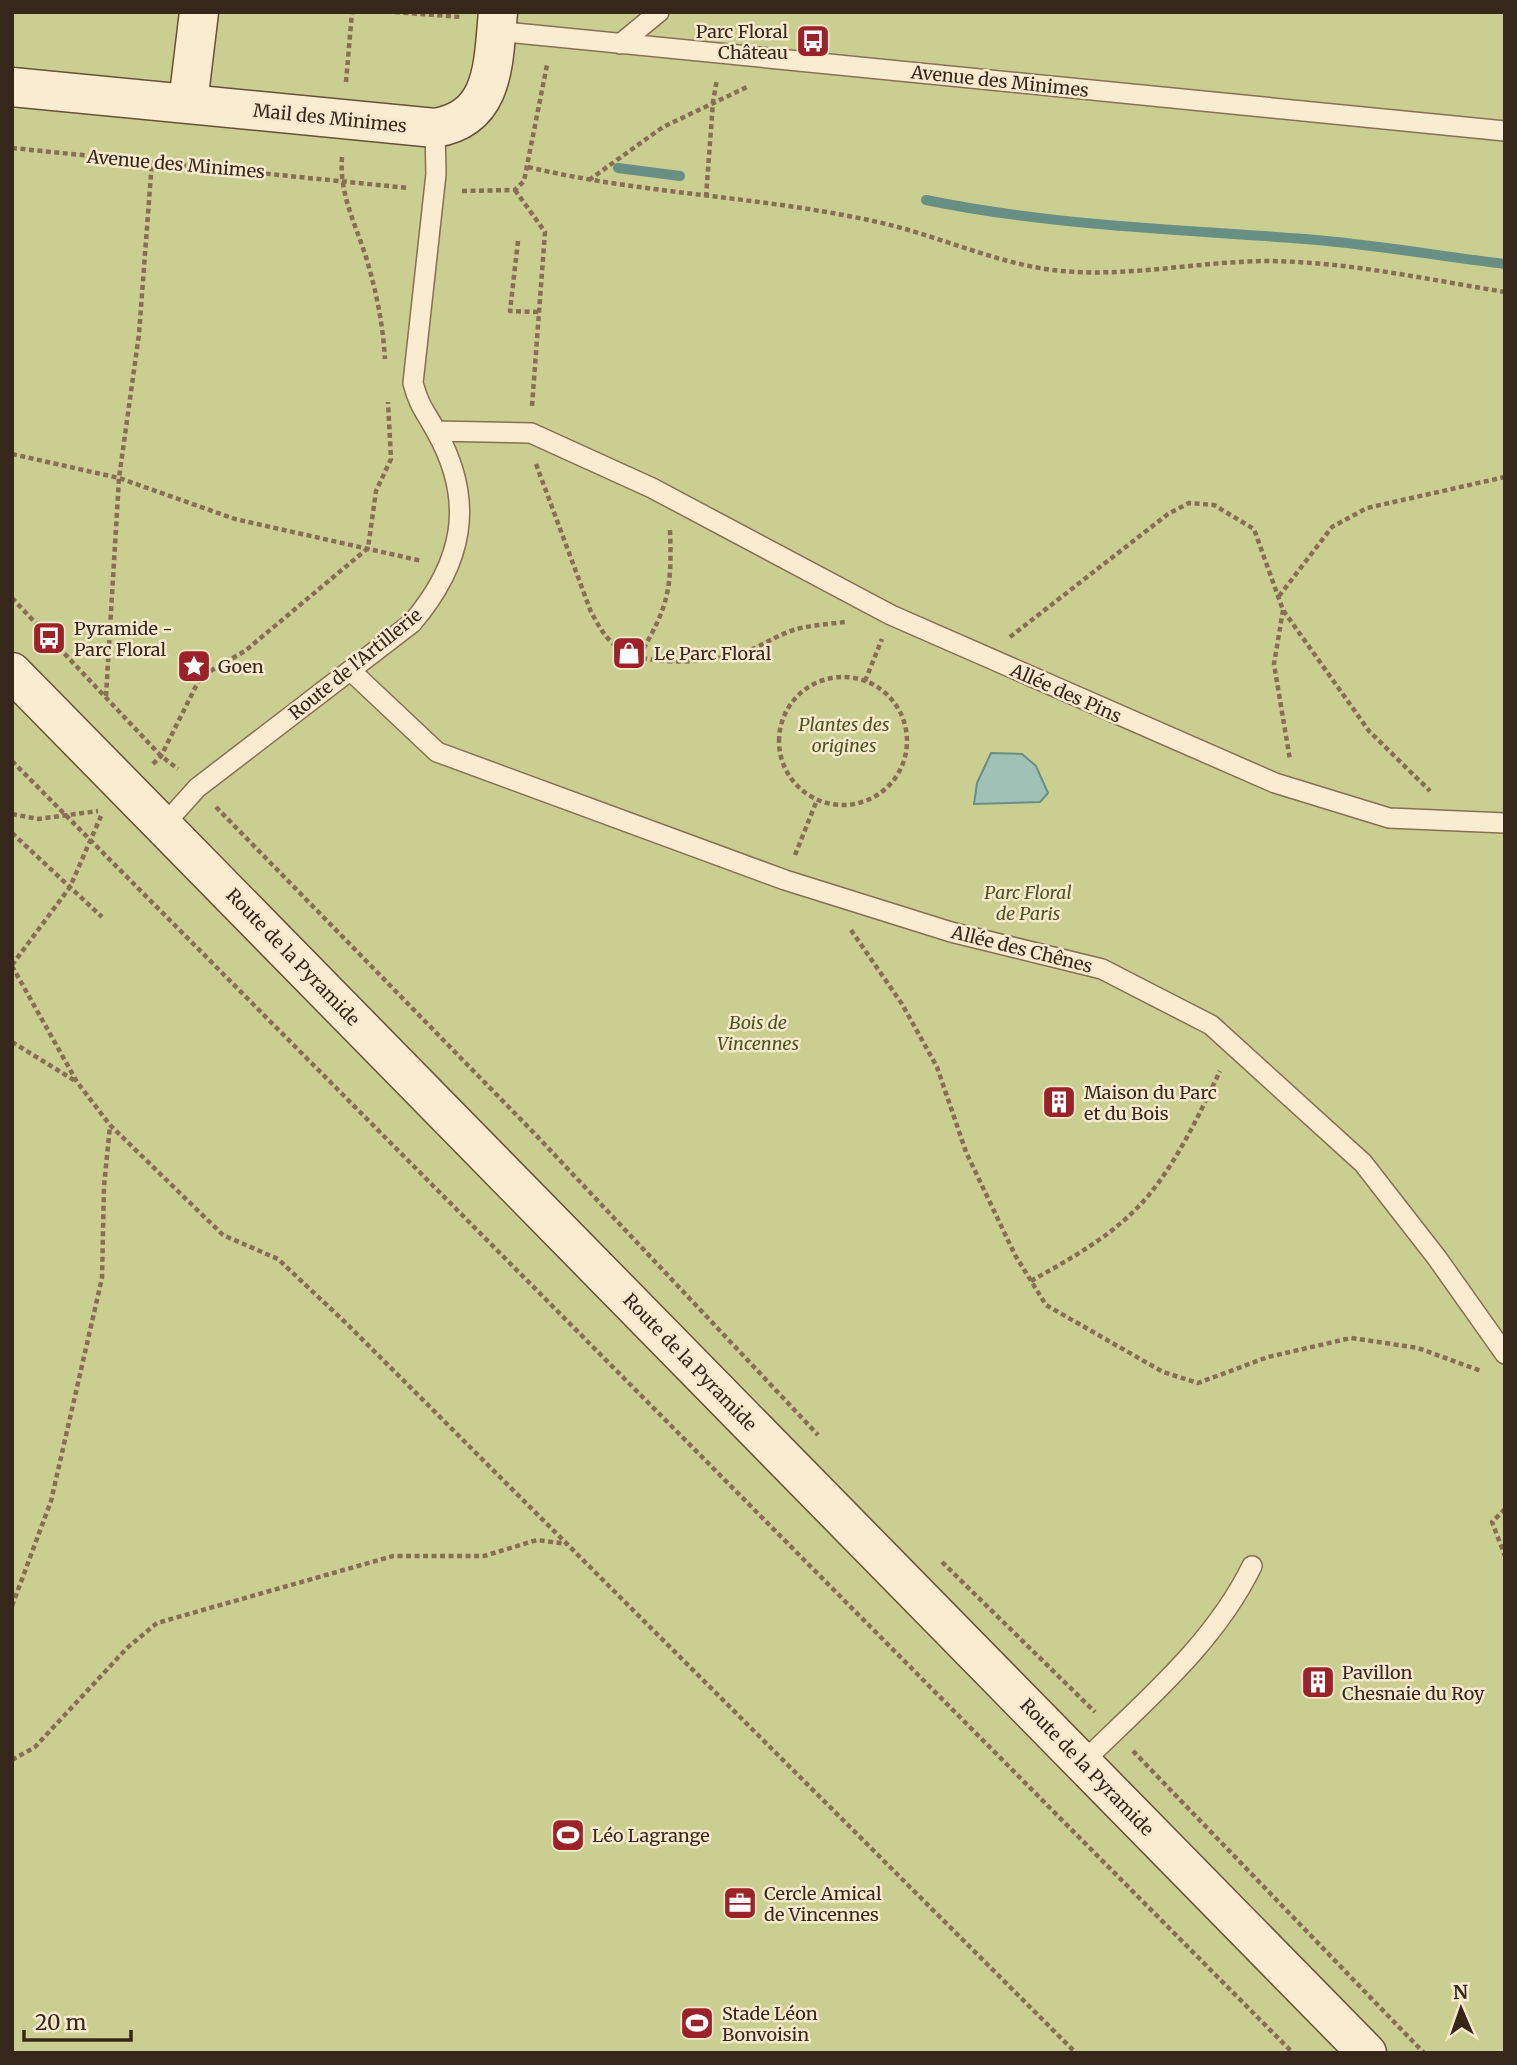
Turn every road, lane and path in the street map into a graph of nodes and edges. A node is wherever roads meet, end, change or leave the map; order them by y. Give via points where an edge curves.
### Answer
1 (199, 12) edge
2 (352, 12) edge
3 (395, 12) edge
4 (449, 12) edge
5 (659, 12) edge
6 (497, 22) edge
7 (620, 44) junction
8 (723, 54) junction
9 (548, 59) dead end
10 (12, 87) edge
11 (346, 87) dead end
12 (757, 88) dead end
13 (713, 102) junction
14 (188, 103) junction
15 (452, 122) junction
16 (1505, 131) edge
17 (12, 148) edge
18 (343, 148) dead end
19 (152, 161) junction
20 (527, 167) junction
21 (340, 179) junction
22 (589, 180) junction
23 (524, 181) dead end
24 (514, 190) dead end
25 (706, 197) junction
26 (518, 241) dead end
27 (1505, 292) edge
28 (539, 312) junction
29 (385, 361) dead end
30 (387, 398) dead end
31 (436, 431) junction
32 (530, 433) junction
33 (12, 454) edge
34 (1505, 477) edge
35 (119, 478) junction
36 (660, 493) junction
37 (369, 548) junction
38 (450, 568) junction
39 (1279, 597) junction
40 (12, 598) edge
41 (1283, 610) junction
42 (891, 615) junction
43 (639, 656) junction
44 (985, 657) junction
45 (351, 671) junction
46 (12, 672) edge
47 (865, 681) junction
48 (106, 696) junction
49 (161, 756) junction
50 (12, 761) edge
51 (197, 788) junction
52 (128, 791) junction
53 (1300, 791) junction
54 (817, 800) junction
55 (12, 814) edge
56 (69, 815) junction
57 (1466, 822) junction
58 (162, 827) junction
59 (1503, 828) edge
60 (12, 833) edge
61 (92, 839) junction
62 (785, 880) junction
63 (70, 887) junction
64 (824, 892) junction
65 (102, 917) dead end
66 (12, 966) edge
67 (12, 1042) edge
68 (1233, 1045) junction
69 (78, 1083) junction
70 (110, 1125) junction
71 (1031, 1281) junction
72 (1502, 1340) edge
73 (1492, 1375) dead end
74 (826, 1444) dead end
75 (1505, 1509) edge
76 (568, 1545) junction
77 (932, 1552) dead end
78 (1505, 1556) edge
79 (1252, 1566) dead end
80 (12, 1606) edge
81 (1115, 1731) junction
82 (12, 1760) edge
83 (1083, 1762) junction
84 (1076, 2053) edge
85 (1293, 2053) edge
86 (1367, 2053) edge
87 (1424, 2053) edge

1 - 14 street
2 - 11 path
3 - 4 path via 449,16
5 - 7 lane
6 - 7 lane, Avenue des Minimes
6 - 15 street via 487,88
7 - 8 lane, Avenue des Minimes
8 - 13 path
8 - 16 lane, Avenue des Minimes
9 - 20 path
10 - 14 street
12 - 13 path via 743,86
13 - 22 path via 663,127
13 - 25 path
14 - 15 street, Mail des Minimes
15 - 31 lane, Route de l'Artillerie via 436,174 414,383 420,408
17 - 19 path, Avenue des Minimes
18 - 21 path
19 - 21 path, Avenue des Minimes
19 - 35 path via 139,334
20 - 22 path
20 - 23 path
21 - 29 path via 383,323
22 - 25 path
24 - 28 path via 545,232
25 - 27 path via 790,205 876,221 987,255 1062,271 1264,261 1362,268
26 - 28 path via 510,311
28 - 32 path
30 - 37 path via 391,459 376,491
31 - 32 lane
31 - 38 lane, Route de l'Artillerie via 461,503
32 - 36 lane, Allée des Pins
32 - 43 path via 537,470 591,611 602,633 616,647
33 - 35 path
34 - 39 path via 1367,508 1332,527
35 - 37 path via 235,519
35 - 48 path
36 - 42 lane, Allée des Pins
36 - 43 path via 671,560 668,596 661,619
37 - 38 path
37 - 49 path via 245,651 198,682
38 - 45 lane, Route de l'Artillerie via 412,623
39 - 41 path
39 - 44 path via 1254,529 1214,505 1189,503 1168,514
40 - 48 path
41 - 53 path via 1274,664 1285,743
41 - 57 path via 1369,731 1404,769
42 - 43 path via 796,629 744,652 707,660
42 - 44 lane, Allée des Pins
42 - 47 path
44 - 53 lane, Allée des Pins
45 - 51 lane, Route de l'Artillerie
45 - 62 lane, Allée des Chênes via 437,752
46 - 52 street, Route de la Pyramide
47 - 54 path via 846,677 817,683 793,700 783,717 778,736 780,756 800,790
47 - 54 path via 897,706 905,724 907,745 902,765 892,782 858,804
48 - 49 path
49 - 51 path
49 - 52 path
50 - 56 path
51 - 58 lane, Route de l'Artillerie
51 - 74 path via 535,1135
52 - 58 street, Route de la Pyramide
53 - 57 lane, Allée des Pins via 1389,818
54 - 62 path
55 - 56 path via 38,819
56 - 61 path
56 - 61 path via 103,810
57 - 59 lane, Allée des Pins
58 - 83 street, Route de la Pyramide
60 - 63 path
61 - 63 path
61 - 85 path
62 - 64 lane, Allée des Chênes
63 - 65 path
63 - 66 path
64 - 68 lane, Allée des Chênes via 951,932 1102,969 1211,1025
64 - 71 path via 902,1004 931,1056 966,1152
66 - 69 path
67 - 69 path
68 - 71 path via 1189,1134 1138,1208 1094,1245
68 - 72 lane, Allée des Chênes via 1363,1163
69 - 70 path
70 - 76 path via 223,1235 278,1259
70 - 80 path via 102,1278 51,1501
71 - 73 path via 1046,1305 1163,1372 1198,1383 1268,1357 1351,1338 1418,1348
75 - 78 path via 1492,1522
76 - 82 path via 537,1540 484,1556 393,1556 157,1623 127,1648 35,1747
76 - 84 path
77 - 81 path
79 - 81 lane via 1205,1640
81 - 83 lane
81 - 87 path
83 - 86 street, Route de la Pyramide

